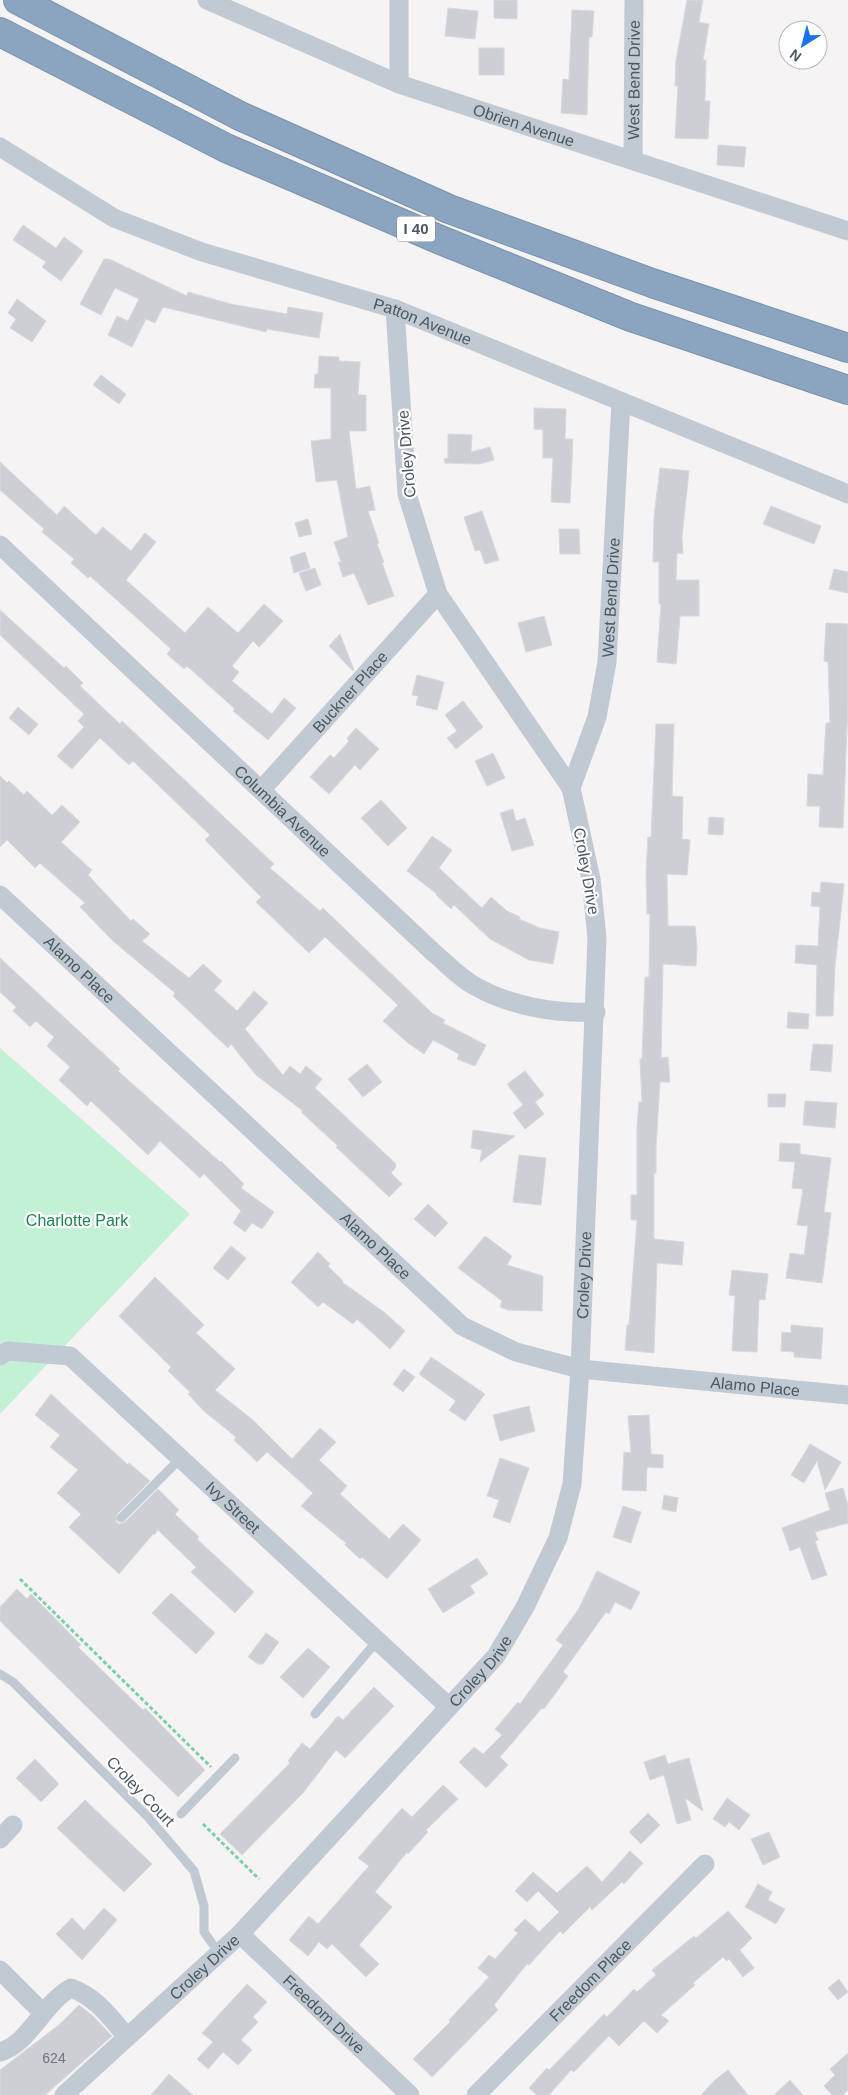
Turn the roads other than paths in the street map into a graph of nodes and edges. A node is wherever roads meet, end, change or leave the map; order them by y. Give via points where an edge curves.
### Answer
1 (18, 0) edge
2 (207, 0) edge
3 (399, 0) edge
4 (634, 0) edge
5 (0, 32) edge
6 (399, 84) junction
7 (0, 147) edge
8 (633, 160) junction
9 (848, 231) edge
10 (395, 310) junction
11 (848, 348) edge
12 (848, 390) edge
13 (621, 402) junction
14 (848, 494) edge
15 (0, 545) edge
16 (438, 594) junction
17 (571, 788) junction
18 (262, 790) junction
19 (0, 895) edge
20 (596, 1012) junction
21 (0, 1356) edge
22 (580, 1369) junction
23 (848, 1395) edge
24 (181, 1458) junction
25 (121, 1518) dead end
26 (377, 1641) junction
27 (0, 1674) edge
28 (448, 1706) junction
29 (315, 1714) dead end
30 (235, 1758) dead end
31 (180, 1814) dead end
32 (13, 1825) dead end
33 (0, 1839) edge
34 (705, 1864) dead end
35 (240, 1934) junction
36 (219, 1953) junction
37 (0, 1970) edge
38 (42, 2012) junction
39 (127, 2038) junction
40 (0, 2052) edge
41 (64, 2095) edge
42 (410, 2095) edge
43 (476, 2095) edge

1 - 11 highway, I 40 via 240,116 449,209 652,283
2 - 6 street, Obrien Avenue
3 - 6 street
4 - 8 street, West Bend Drive
5 - 12 highway, I 40 via 226,148 438,239 631,317
6 - 8 street, Obrien Avenue
7 - 10 street, Patton Avenue via 114,218 202,252
8 - 9 street, Obrien Avenue
10 - 13 street, Patton Avenue
10 - 16 street, Croley Drive via 407,494
13 - 14 street, Patton Avenue
13 - 17 street, West Bend Drive via 607,662 597,717
15 - 18 street, Columbia Avenue
16 - 17 street, Croley Drive
16 - 18 street, Buckner Place
17 - 20 street, Croley Drive via 591,879 597,938
18 - 20 street, Columbia Avenue via 472,985 520,1004 567,1014
19 - 22 street, Alamo Place via 462,1326 516,1352
20 - 22 street, Croley Drive
21 - 24 street, Ivy Street via 8,1351 70,1356
22 - 23 street, Alamo Place
22 - 28 street, Croley Drive via 572,1484 558,1538 525,1608 496,1656
24 - 25 lane
24 - 26 street, Ivy Street
26 - 28 street, Ivy Street
26 - 29 lane
27 - 36 lane, Croley Court via 13,1682 148,1817 194,1871 204,1906 204,1932
28 - 35 street, Croley Drive
30 - 31 lane
32 - 33 street
34 - 43 street, Freedom Place
35 - 36 street, Croley Drive
35 - 42 street, Freedom Drive
36 - 39 street, Croley Drive
37 - 38 street
38 - 39 street via 60,1993 71,1988 102,2007
38 - 40 street via 18,2042
39 - 41 street, Croley Drive

